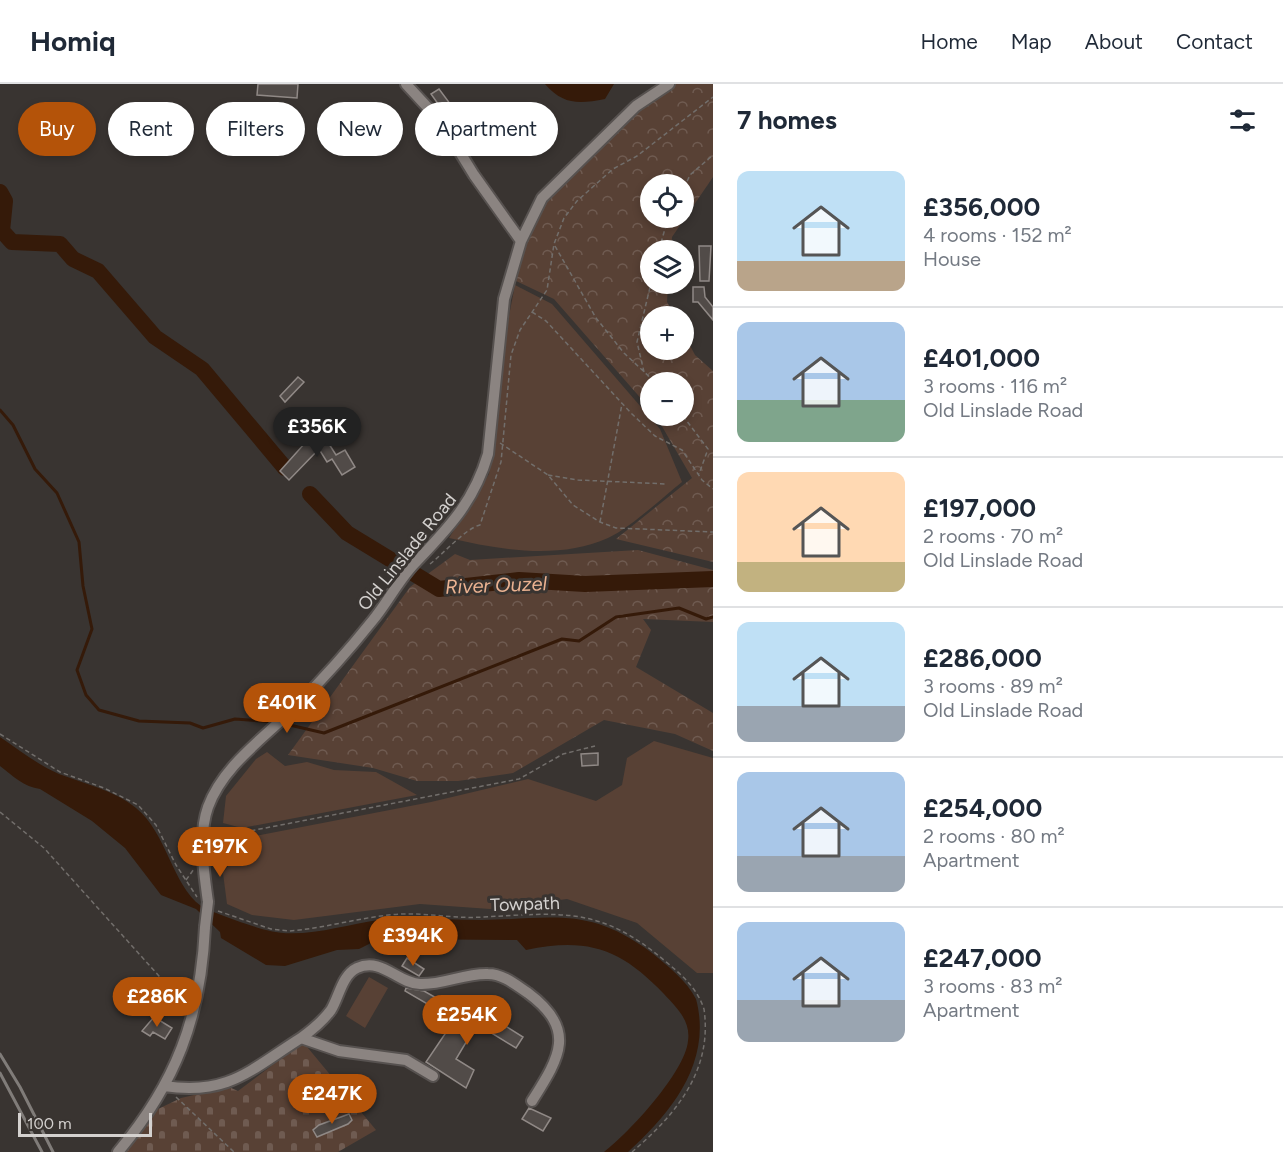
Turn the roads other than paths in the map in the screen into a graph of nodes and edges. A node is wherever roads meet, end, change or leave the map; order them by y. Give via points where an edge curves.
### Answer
1 (406, 84) edge
2 (669, 84) edge
3 (521, 241) junction
4 (301, 1038) junction
5 (433, 1076) dead end
6 (164, 1086) junction
7 (532, 1101) dead end
8 (118, 1152) edge

1 - 3 street via 442,123
2 - 3 street, Old Linslade Road via 636,106 542,198
3 - 6 street, Old Linslade Road, bridge via 504,299 488,454 470,501 373,620 216,789 204,832 208,905 200,987 181,1053
4 - 5 street via 339,1050 406,1060
4 - 6 street via 227,1084 186,1089
4 - 7 street via 331,1010 355,969 374,965 412,983 423,984 489,974 502,977 547,1007 557,1030 559,1055
6 - 8 street via 156,1104

